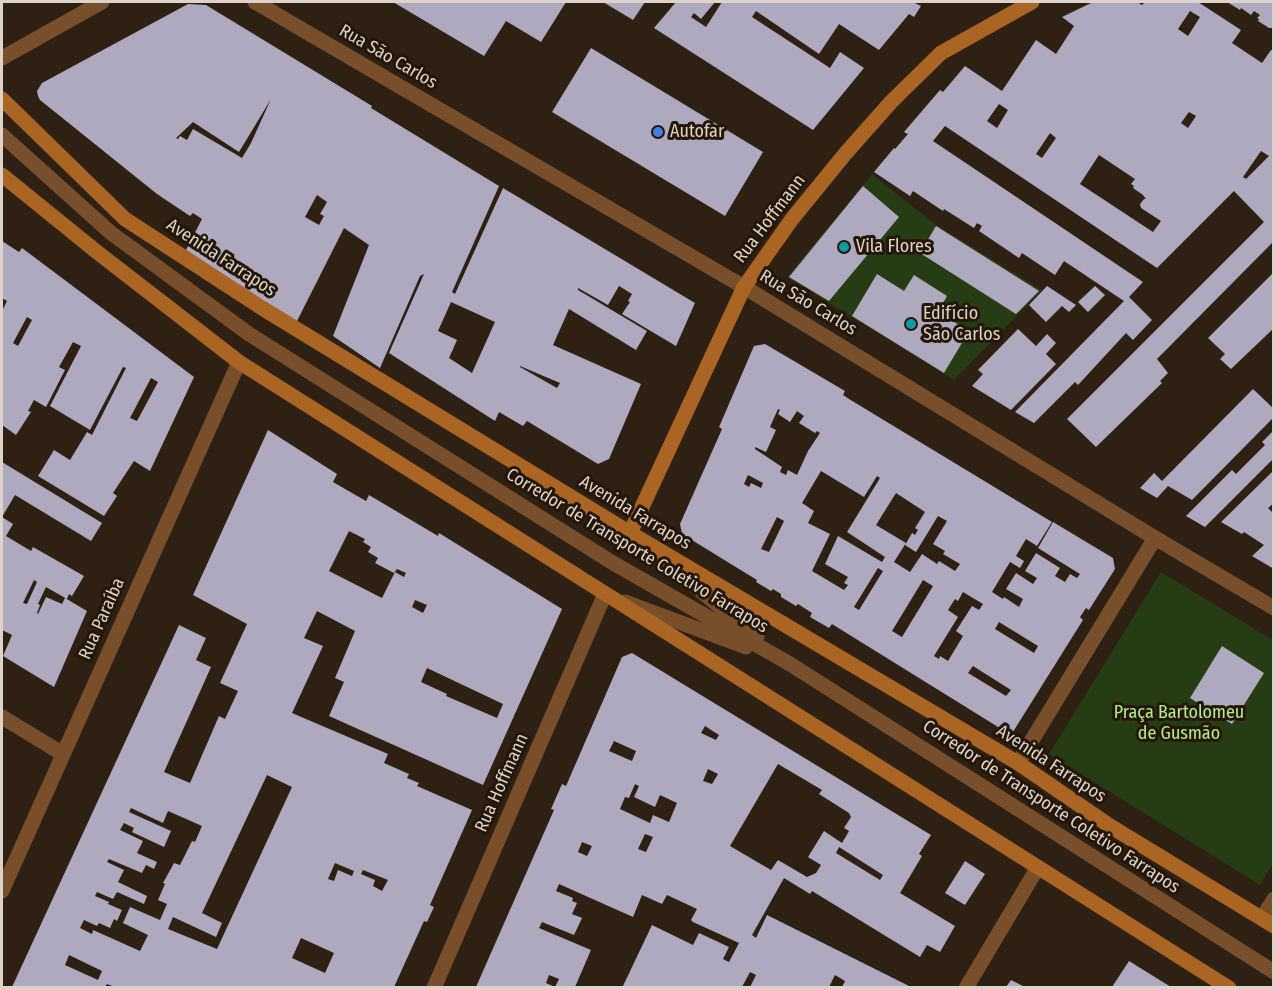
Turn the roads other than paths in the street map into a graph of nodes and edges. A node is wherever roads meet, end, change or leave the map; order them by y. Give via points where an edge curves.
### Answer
1 (102, 2) edge
2 (255, 2) edge
3 (1032, 2) edge
4 (2, 58) edge
5 (2, 99) edge
6 (2, 135) edge
7 (2, 175) edge
8 (744, 286) junction
9 (239, 362) junction
10 (630, 533) junction
11 (1155, 538) junction
12 (605, 594) junction
13 (1274, 608) edge
14 (790, 664) junction
15 (2, 717) edge
16 (63, 754) junction
17 (1018, 763) junction
18 (1038, 867) junction
19 (2, 891) edge
20 (1274, 899) edge
21 (1268, 922) edge
22 (1274, 972) edge
23 (434, 987) edge
24 (966, 987) edge
25 (1230, 987) edge

1 - 4 street
2 - 8 street, Rua São Carlos
3 - 8 main road, Rua Hoffmann via 940,53 845,154
5 - 10 main road, Avenida Farrapos via 125,219 262,308
6 - 14 street, Corredor de Transporte Coletivo Farrapos via 111,233 249,334 613,563
7 - 9 main road
8 - 10 main road, Rua Hoffmann
8 - 11 street, Rua São Carlos
9 - 12 main road
9 - 16 street, Rua Paraíba
10 - 14 street
10 - 17 main road, Avenida Farrapos
11 - 13 street, Rua São Carlos
11 - 17 street
12 - 14 street
12 - 18 main road
12 - 23 street, Rua Hoffmann
14 - 22 street, Corredor de Transporte Coletivo Farrapos
15 - 16 street
16 - 19 street, Rua Paraíba
17 - 21 main road, Avenida Farrapos via 1110,826
18 - 24 street
18 - 25 main road
20 - 21 street

